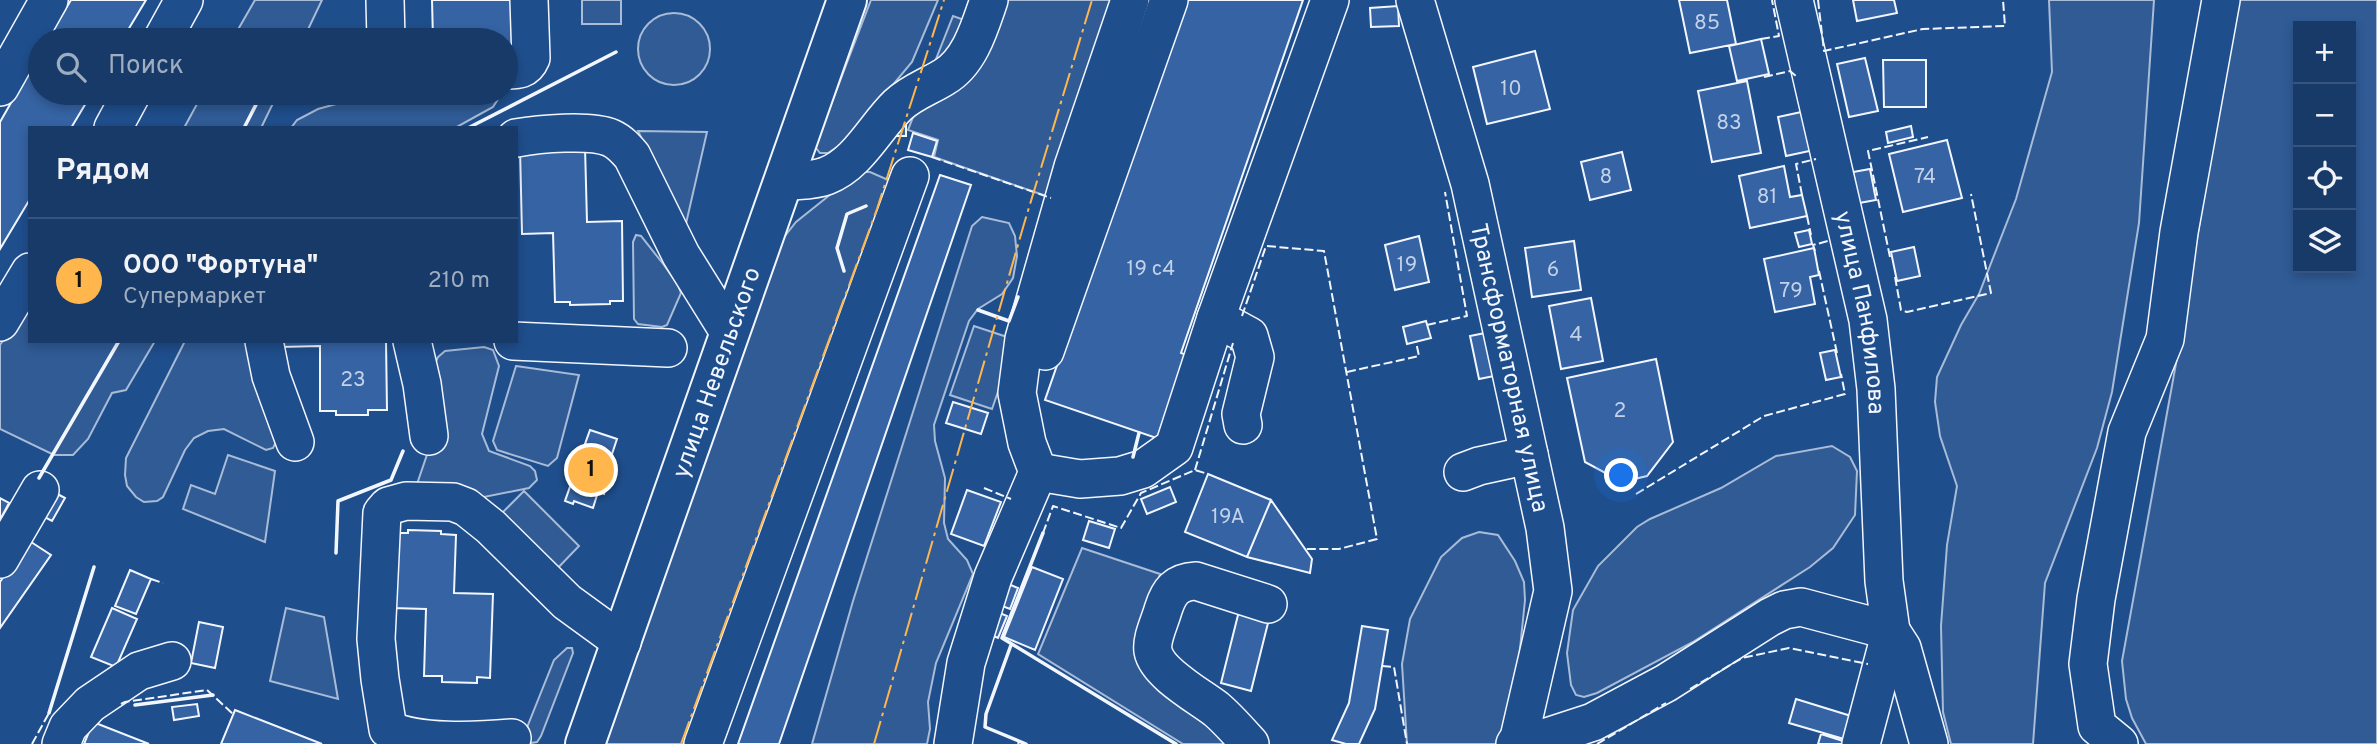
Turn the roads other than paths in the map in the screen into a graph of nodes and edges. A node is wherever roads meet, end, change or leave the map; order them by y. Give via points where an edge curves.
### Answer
1 (49, 0) edge
2 (184, 0) edge
3 (384, 0) edge
4 (529, 0) edge
5 (847, 0) edge
6 (989, 0) edge
7 (1130, 0) edge
8 (1169, 0) edge
9 (1330, 0) edge
10 (1415, 0) edge
11 (1794, 0) edge
12 (2221, 0) edge
13 (33, 28) edge
14 (169, 28) edge
15 (385, 28) edge
16 (28, 37) edge
17 (518, 70) edge
18 (0, 87) edge
19 (125, 105) edge
20 (114, 126) edge
21 (518, 138) edge
22 (910, 176) dead end
23 (784, 182) junction
24 (28, 275) edge
25 (1216, 318) junction
26 (0, 323) edge
27 (729, 332) junction
28 (518, 341) edge
29 (264, 343) edge
30 (412, 343) edge
31 (668, 348) dead end
32 (1021, 418) junction
33 (1243, 425) dead end
34 (429, 436) dead end
35 (295, 442) dead end
36 (1529, 455) junction
37 (1038, 472) junction
38 (1463, 472) dead end
39 (40, 490) dead end
40 (0, 559) edge
41 (1268, 604) dead end
42 (1891, 631) junction
43 (622, 642) junction
44 (172, 662) dead end
45 (512, 738) dead end
46 (2099, 738) edge
47 (1517, 741) edge
48 (61, 744) edge
49 (585, 744) edge
50 (703, 744) edge
51 (953, 744) edge
52 (1250, 744) edge
53 (1861, 744) edge
54 (1929, 744) edge

1 - 13 street
2 - 14 street
3 - 15 street
4 - 17 street via 531,58
5 - 23 main road, улица Невельского
6 - 23 street via 971,46 946,77 897,106 840,168 820,178
7 - 32 street via 1073,167 1024,339 1017,393
8 - 32 street
9 - 25 street
10 - 36 street, Трансформаторная улица via 1470,184
11 - 42 street, улица Панфилова via 1868,320
12 - 46 street via 2179,232 2165,339 2127,432 2096,599 2088,664
16 - 18 street
19 - 20 street
21 - 27 street via 563,133 609,136 620,143 632,156 681,255
22 - 50 street
23 - 27 main road, улица Невельского
24 - 26 street
25 - 33 street via 1249,335 1255,357 1241,414
25 - 37 street via 1174,447 1143,469 1120,476 1080,479
27 - 43 main road, улица Невельского
28 - 31 street
29 - 35 street
30 - 34 street
32 - 37 street
36 - 38 street
36 - 47 street, Трансформаторная улица via 1553,590
37 - 51 street via 993,577 966,663
39 - 40 street
41 - 52 street via 1196,581 1185,582 1173,588 1166,599 1154,643 1153,652 1168,672 1217,710
42 - 47 street via 1801,607 1784,610 1593,722
42 - 53 street
42 - 54 street via 1902,648
43 - 45 street via 567,602 466,507 453,502 406,501 388,506 382,513 376,639 388,729 405,740 432,743
43 - 49 main road, улица Невельского
44 - 48 street via 139,671 90,704 68,727

